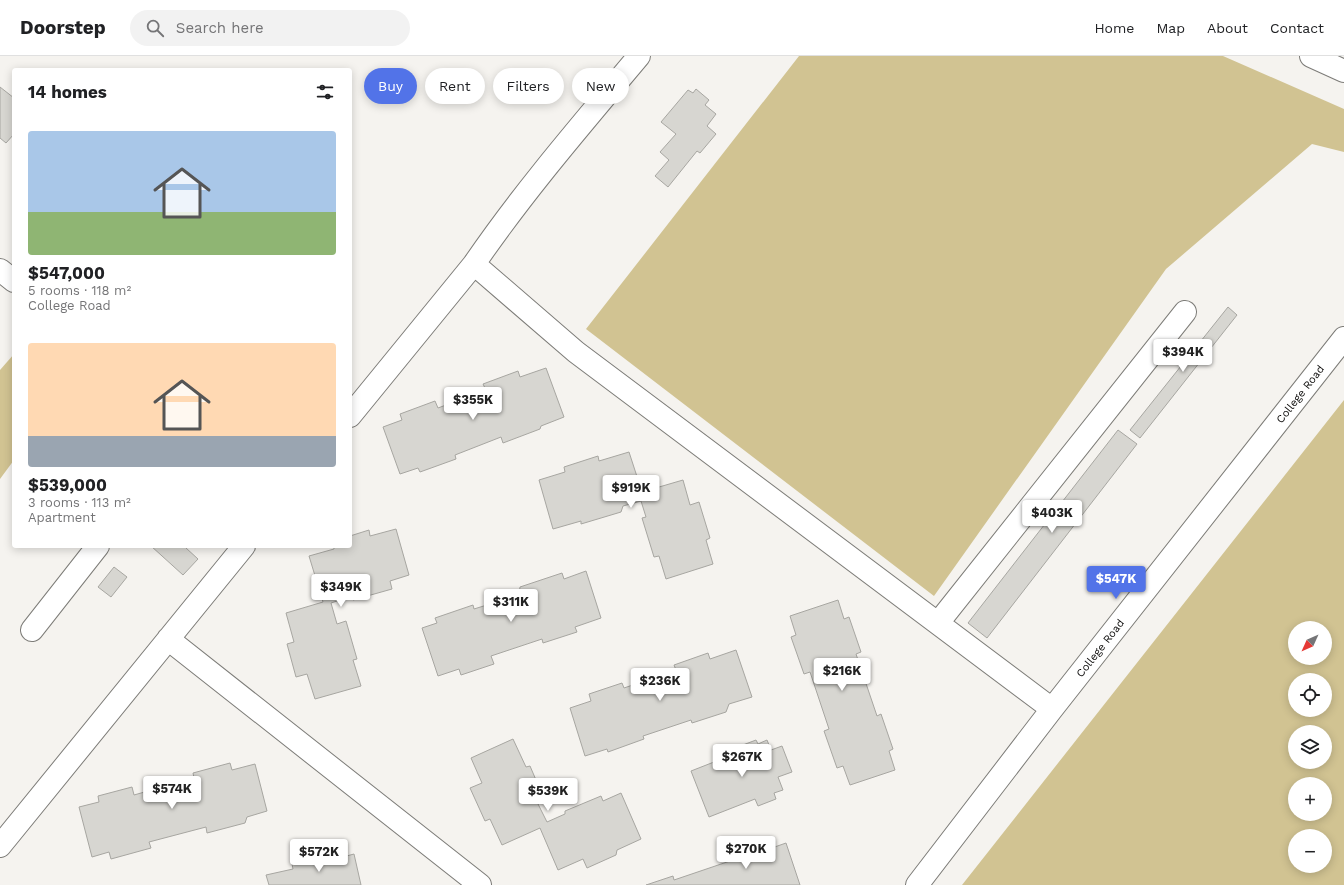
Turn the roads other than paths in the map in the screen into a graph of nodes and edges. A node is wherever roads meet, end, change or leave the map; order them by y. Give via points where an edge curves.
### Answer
1 (639, 56) edge
2 (1312, 56) edge
3 (1344, 71) edge
4 (474, 264) junction
5 (0, 270) edge
6 (12, 279) edge
7 (1185, 312) dead end
8 (1344, 338) edge
9 (352, 414) edge
10 (96, 548) edge
11 (242, 548) edge
12 (938, 624) junction
13 (32, 630) dead end
14 (168, 639) junction
15 (1052, 709) junction
16 (0, 846) edge
17 (480, 885) edge
18 (917, 885) edge

1 - 4 street via 505,220
2 - 3 street
4 - 9 street
4 - 12 street via 576,352
5 - 6 street
7 - 12 street
8 - 15 street, College Road
10 - 13 street
11 - 14 street
12 - 15 street
14 - 16 street
14 - 17 street
15 - 18 street, College Road

